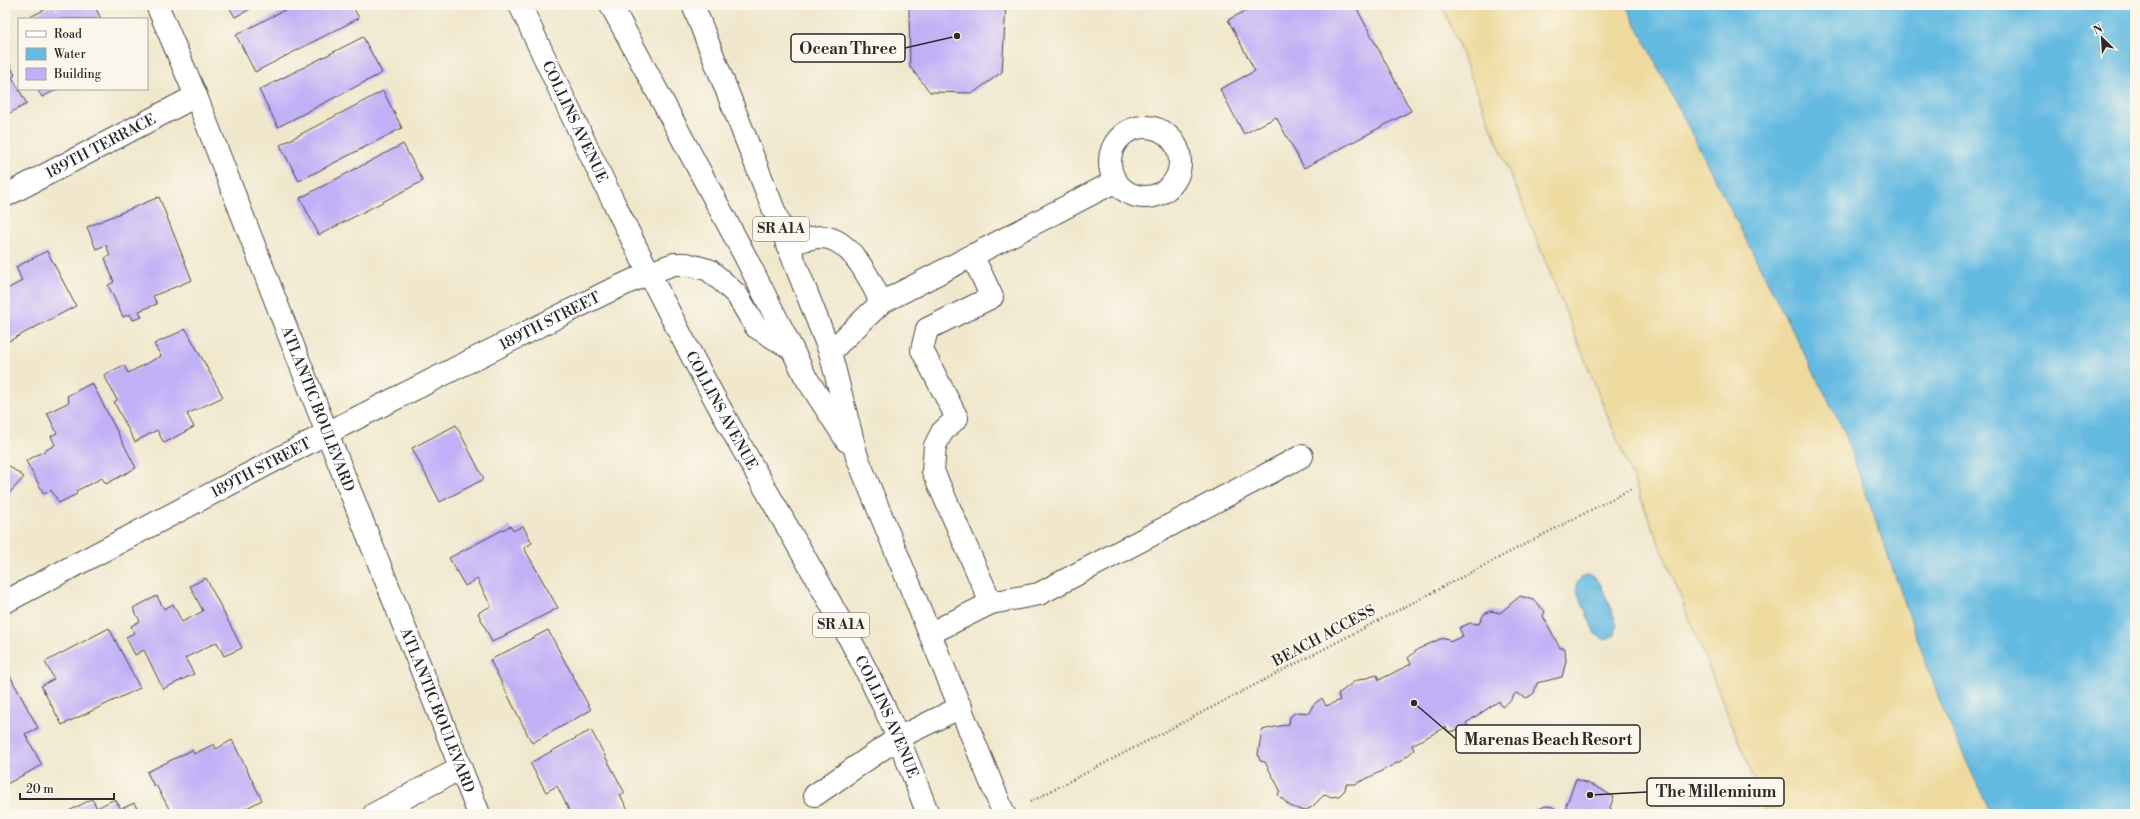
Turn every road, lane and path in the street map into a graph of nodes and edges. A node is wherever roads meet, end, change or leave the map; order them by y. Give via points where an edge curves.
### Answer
1 (157, 5) edge
2 (520, 5) edge
3 (611, 5) edge
4 (692, 5) edge
5 (196, 96) junction
6 (1116, 181) dead end
7 (5, 196) edge
8 (787, 245) junction
9 (972, 255) junction
10 (649, 273) junction
11 (881, 303) junction
12 (792, 349) junction
13 (830, 352) junction
14 (326, 433) junction
15 (1302, 456) dead end
16 (857, 457) junction
17 (1631, 489) dead end
18 (5, 602) edge
19 (991, 603) junction
20 (930, 633) junction
21 (961, 707) junction
22 (898, 738) junction
23 (461, 768) junction
24 (815, 795) dead end
25 (1027, 804) dead end
26 (374, 814) edge
27 (479, 814) edge
28 (928, 814) edge
29 (1004, 814) edge

1 - 5 main road, ATLANTIC BOULEVARD
2 - 10 main road, COLLINS AVENUE / SR A1A
3 - 12 main road
4 - 8 main road, SR A1A
5 - 7 main road, 189TH TERRACE
5 - 14 main road, ATLANTIC BOULEVARD
6 - 9 main road
8 - 11 main road via 821,237 840,242 868,274
8 - 13 main road, SR A1A
9 - 11 main road
9 - 19 main road via 992,297 927,329 922,350 957,418 942,432 935,446 933,471
10 - 12 main road, 189TH STREET via 674,264 687,264 709,270 737,295 756,327
10 - 14 main road, 189TH STREET
10 - 22 main road, COLLINS AVENUE / SR A1A via 728,422 856,651
11 - 13 main road
12 - 16 main road via 805,376
13 - 16 main road, SR A1A
14 - 18 main road, 189TH STREET
14 - 23 main road, ATLANTIC BOULEVARD
15 - 19 main road via 1039,594
16 - 20 main road, SR A1A
17 - 25 path, BEACH ACCESS
19 - 20 main road
20 - 21 main road, SR A1A
21 - 22 main road
21 - 29 main road, SR A1A
22 - 24 main road
22 - 28 main road, COLLINS AVENUE / SR A1A
23 - 26 main road
23 - 27 main road, ATLANTIC BOULEVARD

